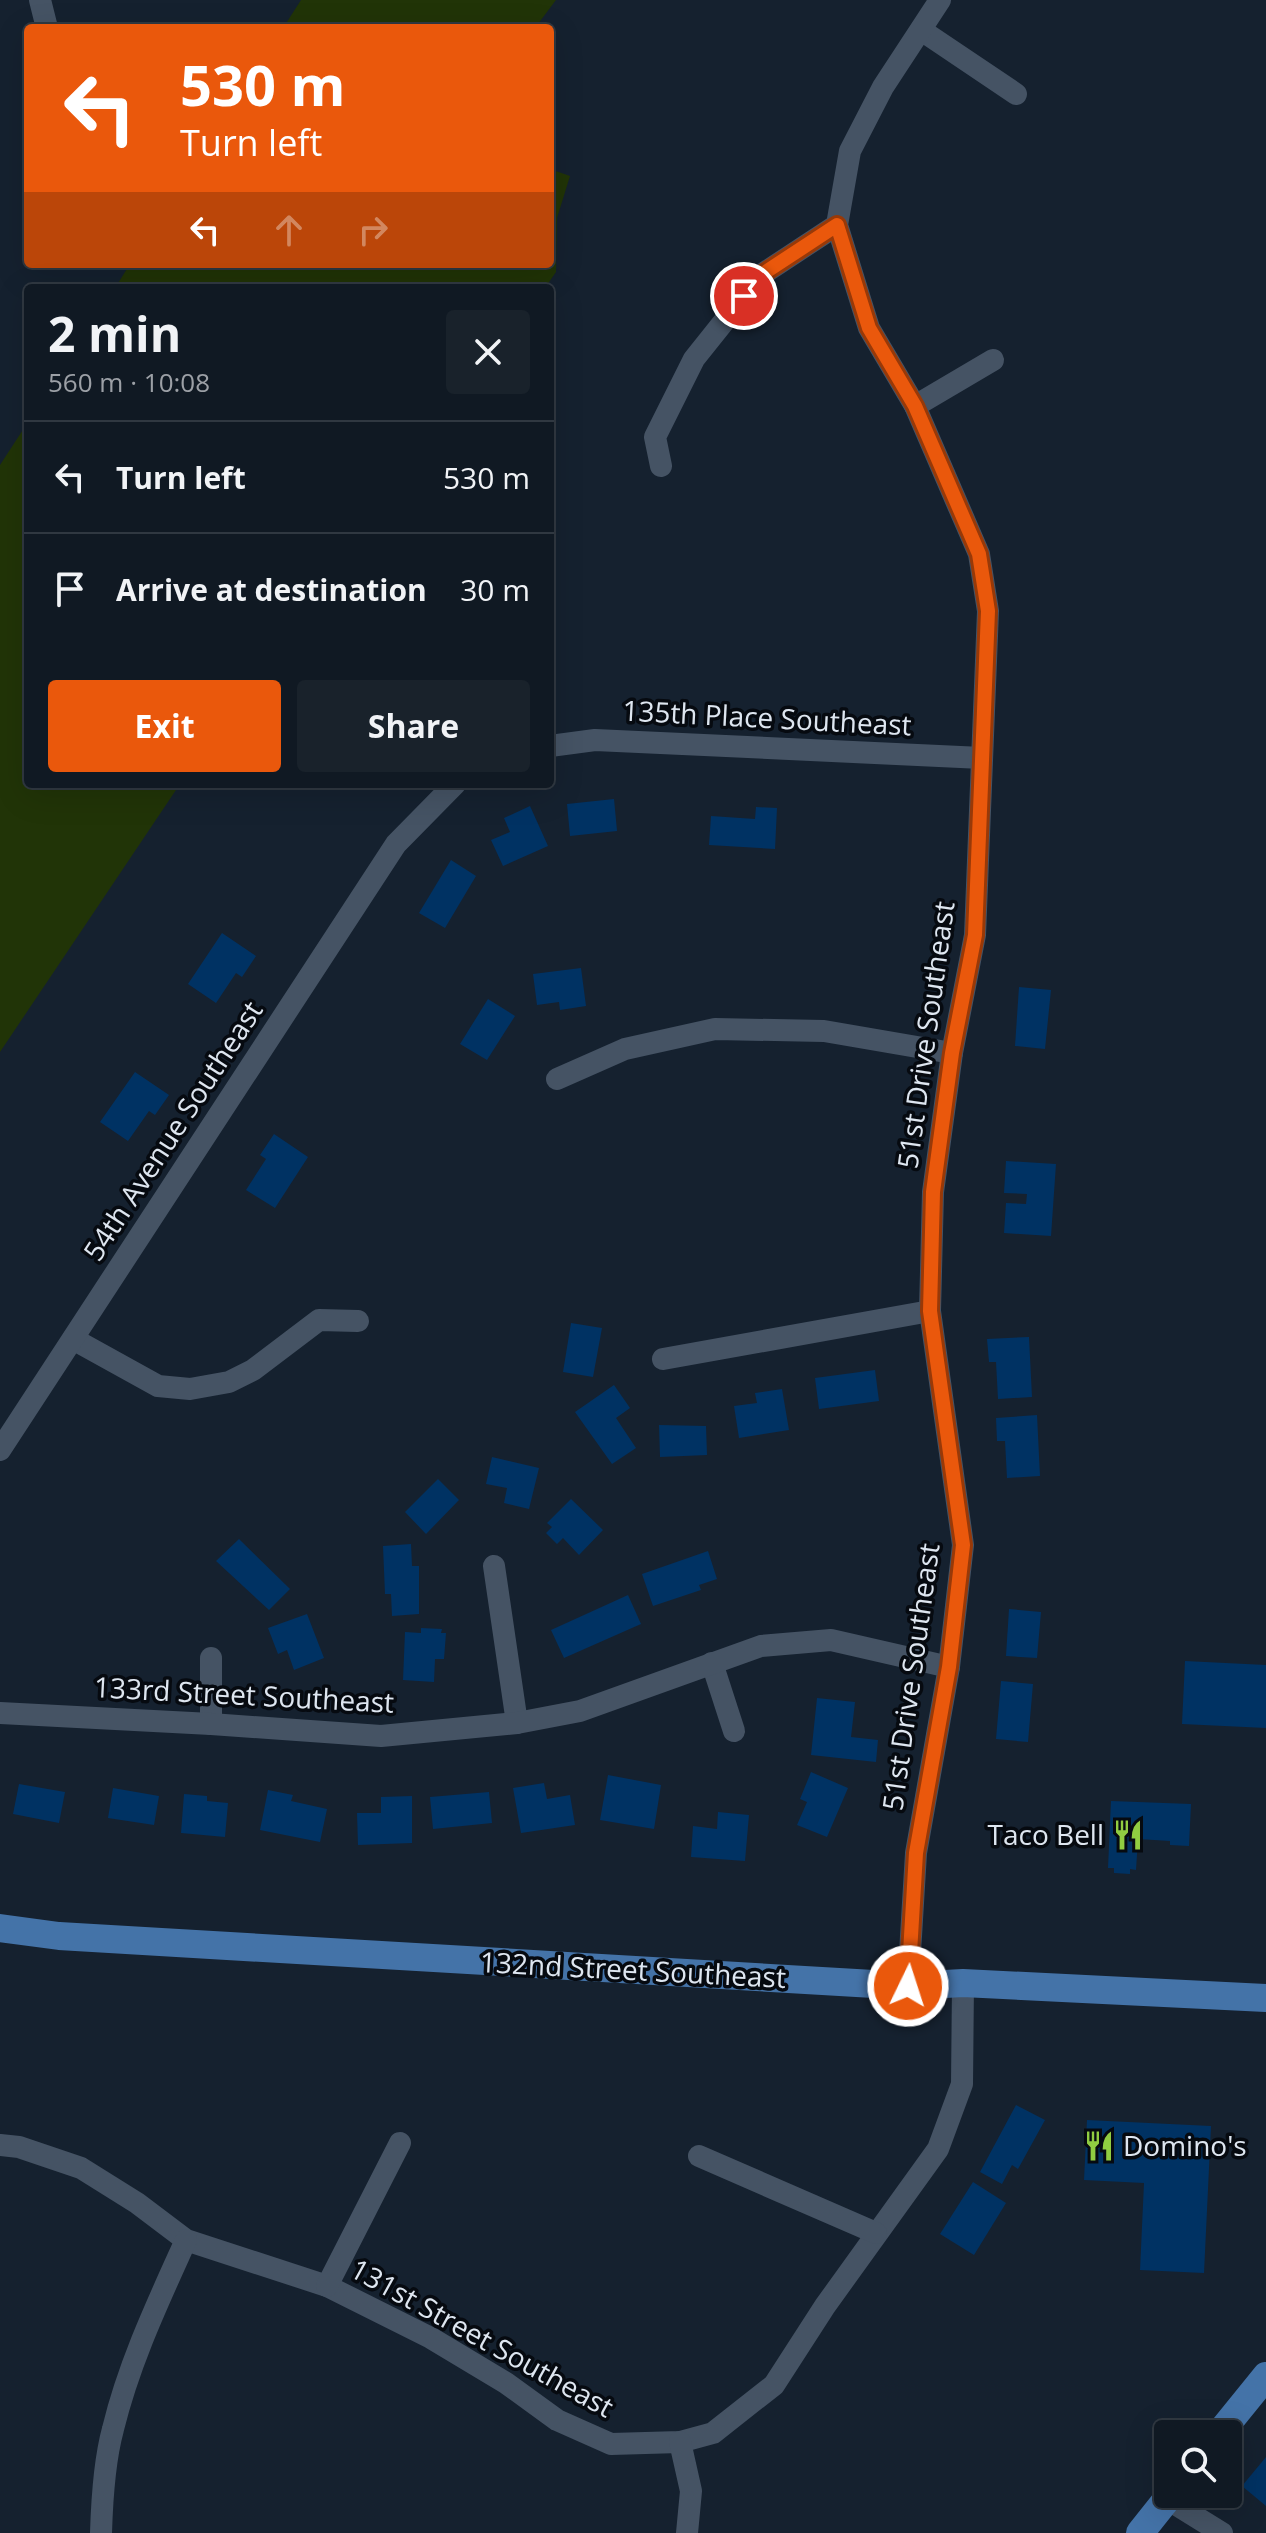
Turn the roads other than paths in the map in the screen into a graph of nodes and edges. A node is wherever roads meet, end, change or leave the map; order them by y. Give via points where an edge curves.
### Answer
1 (40, 0) edge
2 (940, 0) edge
3 (46, 24) edge
4 (921, 30) junction
5 (1016, 94) dead end
6 (837, 225) junction
7 (993, 360) dead end
8 (915, 406) junction
9 (661, 466) dead end
10 (554, 745) edge
11 (982, 758) junction
12 (451, 788) edge
13 (952, 1053) junction
14 (557, 1079) dead end
15 (930, 1311) junction
16 (358, 1321) dead end
17 (73, 1339) junction
18 (663, 1359) dead end
19 (0, 1450) edge
20 (494, 1566) dead end
21 (211, 1658) dead end
22 (712, 1663) junction
23 (949, 1667) junction
24 (0, 1713) edge
25 (517, 1723) junction
26 (211, 1724) junction
27 (734, 1731) dead end
28 (0, 1928) edge
29 (963, 1983) junction
30 (908, 1986) junction
31 (1266, 1998) edge
32 (400, 2143) dead end
33 (0, 2145) edge
34 (699, 2156) dead end
35 (876, 2233) junction
36 (186, 2240) junction
37 (327, 2286) junction
38 (1266, 2376) edge
39 (1230, 2420) edge
40 (680, 2442) junction
41 (1160, 2508) edge
42 (1186, 2508) edge
43 (101, 2533) edge
44 (687, 2533) edge
45 (1140, 2533) edge
46 (1222, 2533) edge

1 - 3 street
2 - 4 street, 51st Drive Southeast
4 - 5 street
4 - 6 street, 51st Drive Southeast via 850,151
6 - 8 street, 51st Drive Southeast via 869,328
6 - 9 street via 761,275 694,359 655,437
7 - 8 street
8 - 11 street, 51st Drive Southeast via 979,554 988,611
10 - 11 street, 135th Place Southeast via 595,740
11 - 13 street, 51st Drive Southeast via 975,935
12 - 17 street, 54th Avenue Southeast via 396,844
13 - 14 street via 824,1031 715,1029 625,1049
13 - 15 street, 51st Drive Southeast via 933,1192
15 - 18 street
15 - 23 street, 51st Drive Southeast via 963,1545
16 - 17 street via 319,1320 253,1370 229,1382 190,1389 158,1386
17 - 19 street, 54th Avenue Southeast
20 - 25 street
21 - 26 street
22 - 23 street, 133rd Street Southeast via 761,1646 831,1640
22 - 25 street, 133rd Street Southeast via 580,1711
22 - 27 street
23 - 30 street, 51st Drive Southeast via 916,1853
24 - 26 street, 133rd Street Southeast
25 - 26 street, 133rd Street Southeast via 381,1736
28 - 30 main road, 132nd Street Southeast via 59,1936
29 - 30 main road, 132nd Street Southeast
29 - 31 main road, 132nd Street Southeast
29 - 35 street via 962,2084 938,2149
32 - 37 street
33 - 36 street, 131st Street Southeast via 81,2168
34 - 35 street
35 - 40 street via 774,2385 713,2433
36 - 37 street, 131st Street Southeast
36 - 43 street via 141,2337 112,2431
37 - 40 street, 131st Street Southeast via 431,2338 557,2420 611,2444
38 - 39 main road
40 - 44 street via 691,2491
41 - 45 main road
42 - 46 street

